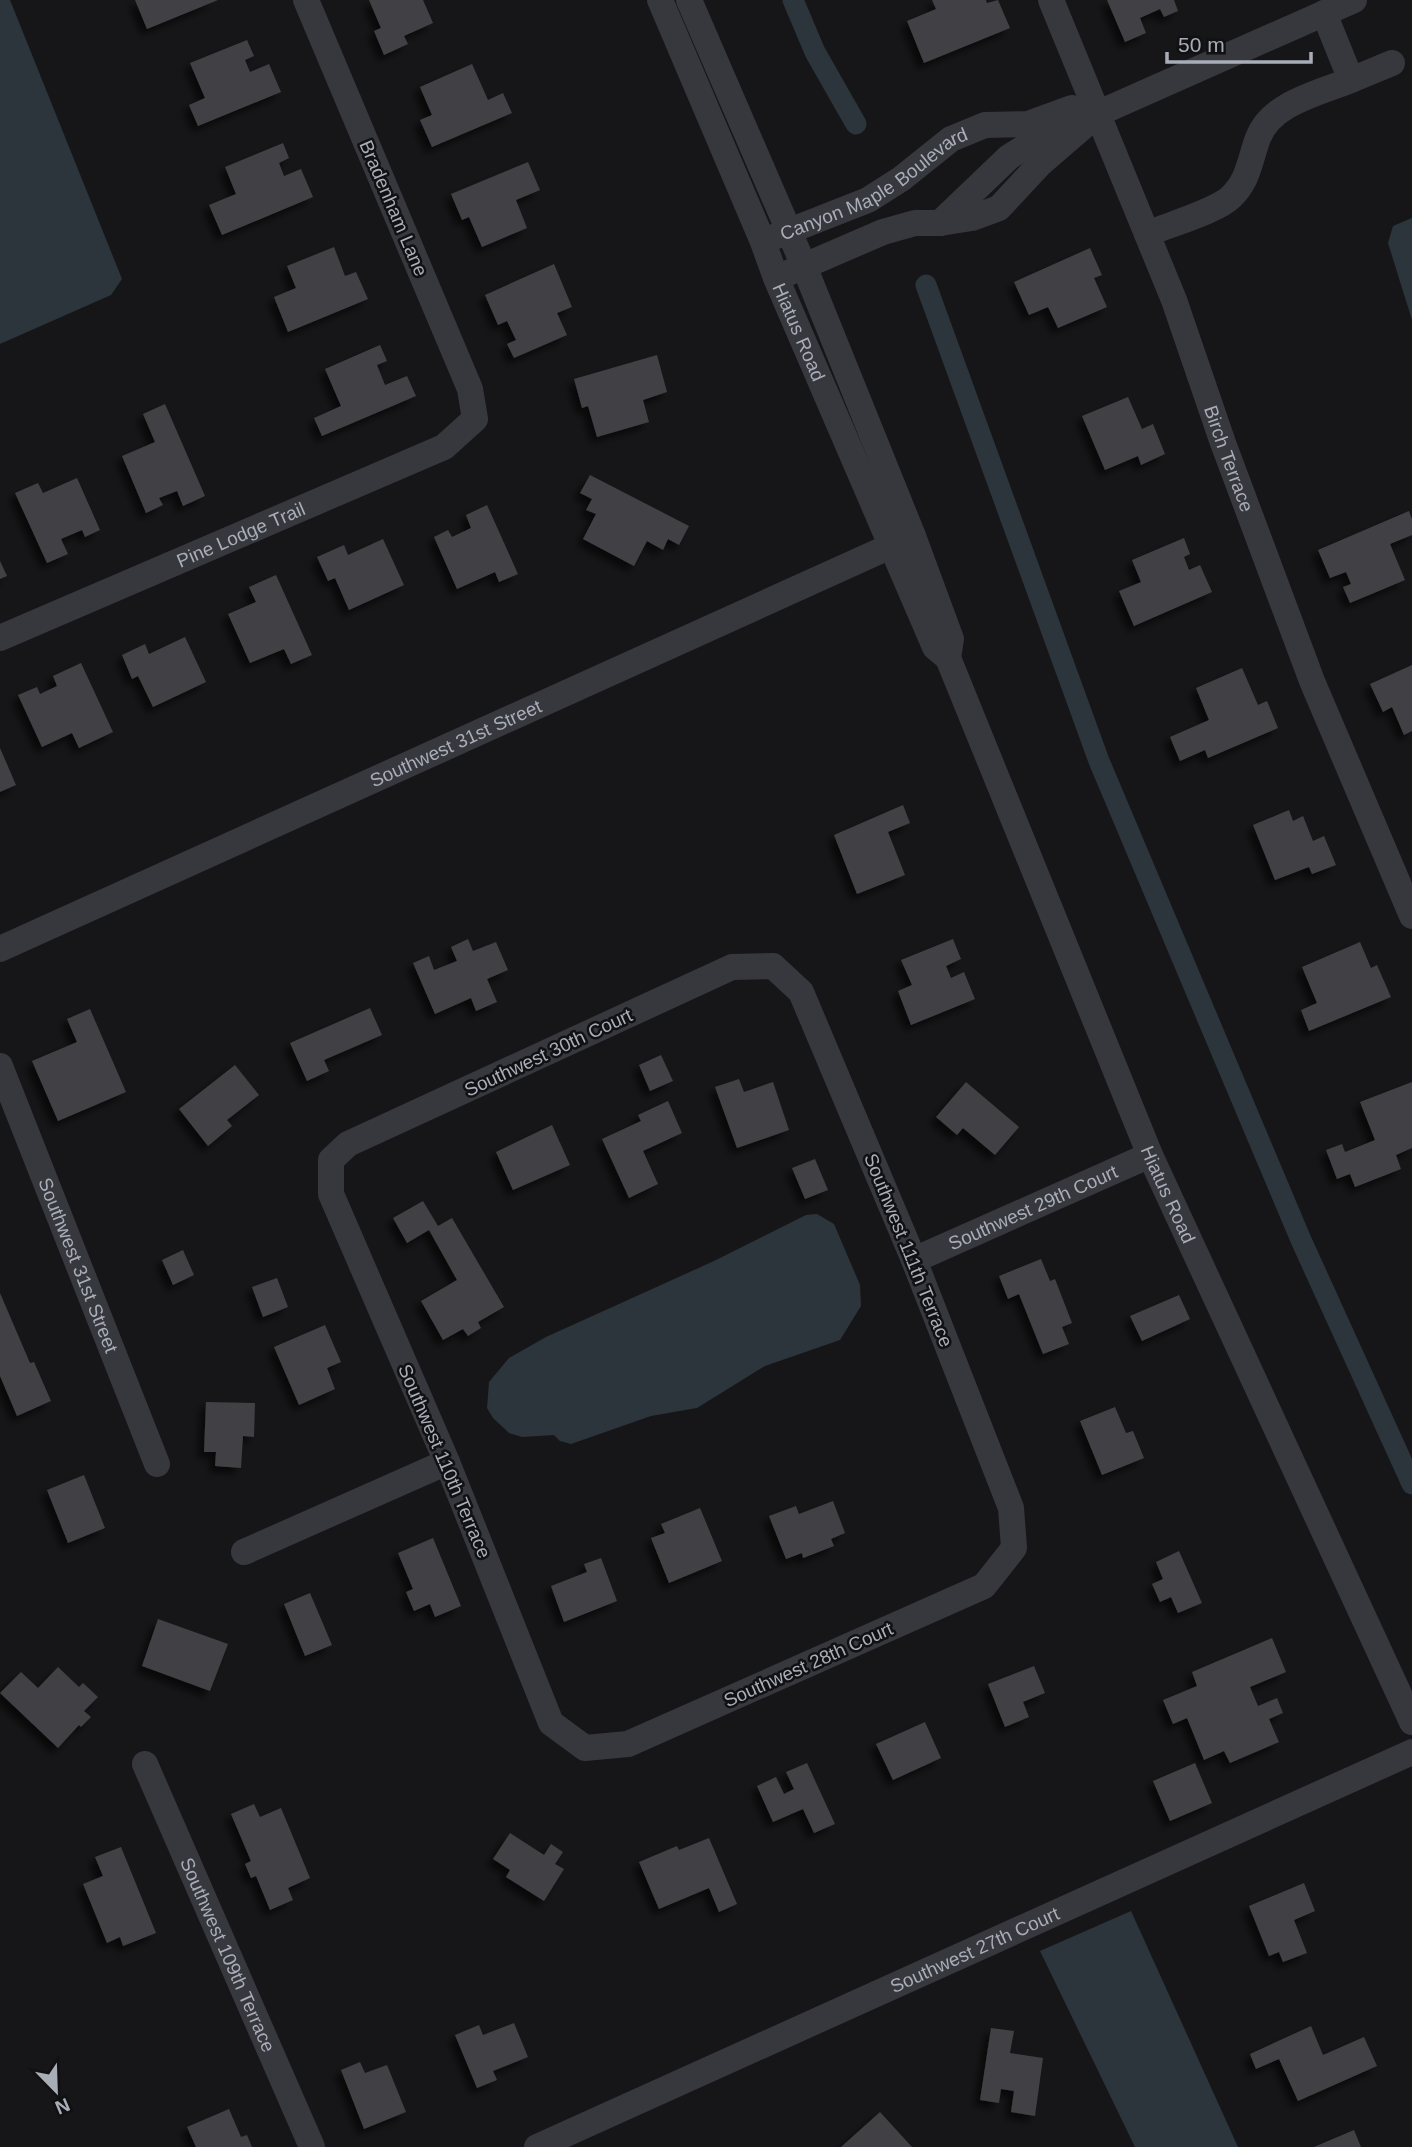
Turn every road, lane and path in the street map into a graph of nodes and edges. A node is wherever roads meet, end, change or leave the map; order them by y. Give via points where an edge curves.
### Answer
1 (306, 0) edge
2 (660, 0) edge
3 (689, 0) edge
4 (1051, 0) edge
5 (1354, 0) edge
6 (1324, 13) junction
7 (1392, 63) dead end
8 (1351, 80) junction
9 (1099, 113) junction
10 (985, 125) junction
11 (1076, 131) junction
12 (1009, 158) junction
13 (940, 223) junction
14 (788, 231) junction
15 (1147, 233) junction
16 (763, 242) junction
17 (804, 266) junction
18 (776, 278) junction
19 (475, 419) joint
20 (902, 540) junction
21 (0, 638) edge
22 (1412, 916) edge
23 (0, 948) edge
24 (773, 967) joint
25 (0, 1066) edge
26 (1150, 1155) junction
27 (331, 1160) joint
28 (914, 1260) junction
29 (447, 1462) junction
30 (158, 1464) dead end
31 (1014, 1548) joint
32 (244, 1552) dead end
33 (1412, 1722) edge
34 (585, 1748) joint
35 (1412, 1752) edge
36 (145, 1764) dead end
37 (312, 2147) edge
38 (537, 2147) edge

1 - 19 street, Bradenham Lane via 470,389
2 - 16 street, Hiatus Road
3 - 14 street, Hiatus Road
4 - 9 street, Birch Terrace
5 - 6 street, Canyon Maple Boulevard
6 - 8 street
6 - 9 street, Canyon Maple Boulevard
7 - 8 street
8 - 15 street via 1272,115 1257,139 1244,182 1229,199
9 - 10 street, Canyon Maple Boulevard via 1072,108 1028,124
9 - 11 street, Canyon Maple Boulevard
9 - 15 street, Birch Terrace
10 - 12 street, Canyon Maple Boulevard
10 - 14 street, Canyon Maple Boulevard via 951,139 868,200
11 - 12 street, Canyon Maple Boulevard via 1036,140
11 - 13 street, Canyon Maple Boulevard via 999,208
12 - 13 street, Canyon Maple Boulevard
13 - 17 street, Canyon Maple Boulevard via 915,223 883,232
14 - 16 street, Canyon Maple Boulevard
14 - 17 street, Hiatus Road
15 - 22 street, Birch Terrace via 1312,681
16 - 18 street, Hiatus Road
17 - 18 street, Canyon Maple Boulevard
17 - 20 street, Hiatus Road
18 - 20 street, Hiatus Road
19 - 21 street, Pine Lodge Trail via 444,447
20 - 23 street, Southwest 31st Street
20 - 26 street, Hiatus Road via 951,639 947,658
24 - 27 street, Southwest 30th Court via 732,967 348,1144
24 - 28 street, Southwest 111th Terrace via 801,992
25 - 30 street, Southwest 31st Street
26 - 28 street, Southwest 29th Court
26 - 33 street, Hiatus Road
27 - 29 street, Southwest 110th Terrace via 331,1194
28 - 31 street, Southwest 111th Terrace via 1011,1507
29 - 32 street
29 - 34 street, Southwest 110th Terrace via 551,1723
31 - 34 street, Southwest 28th Court via 984,1586 628,1744
35 - 38 street, Southwest 27th Court
36 - 37 street, Southwest 109th Terrace

